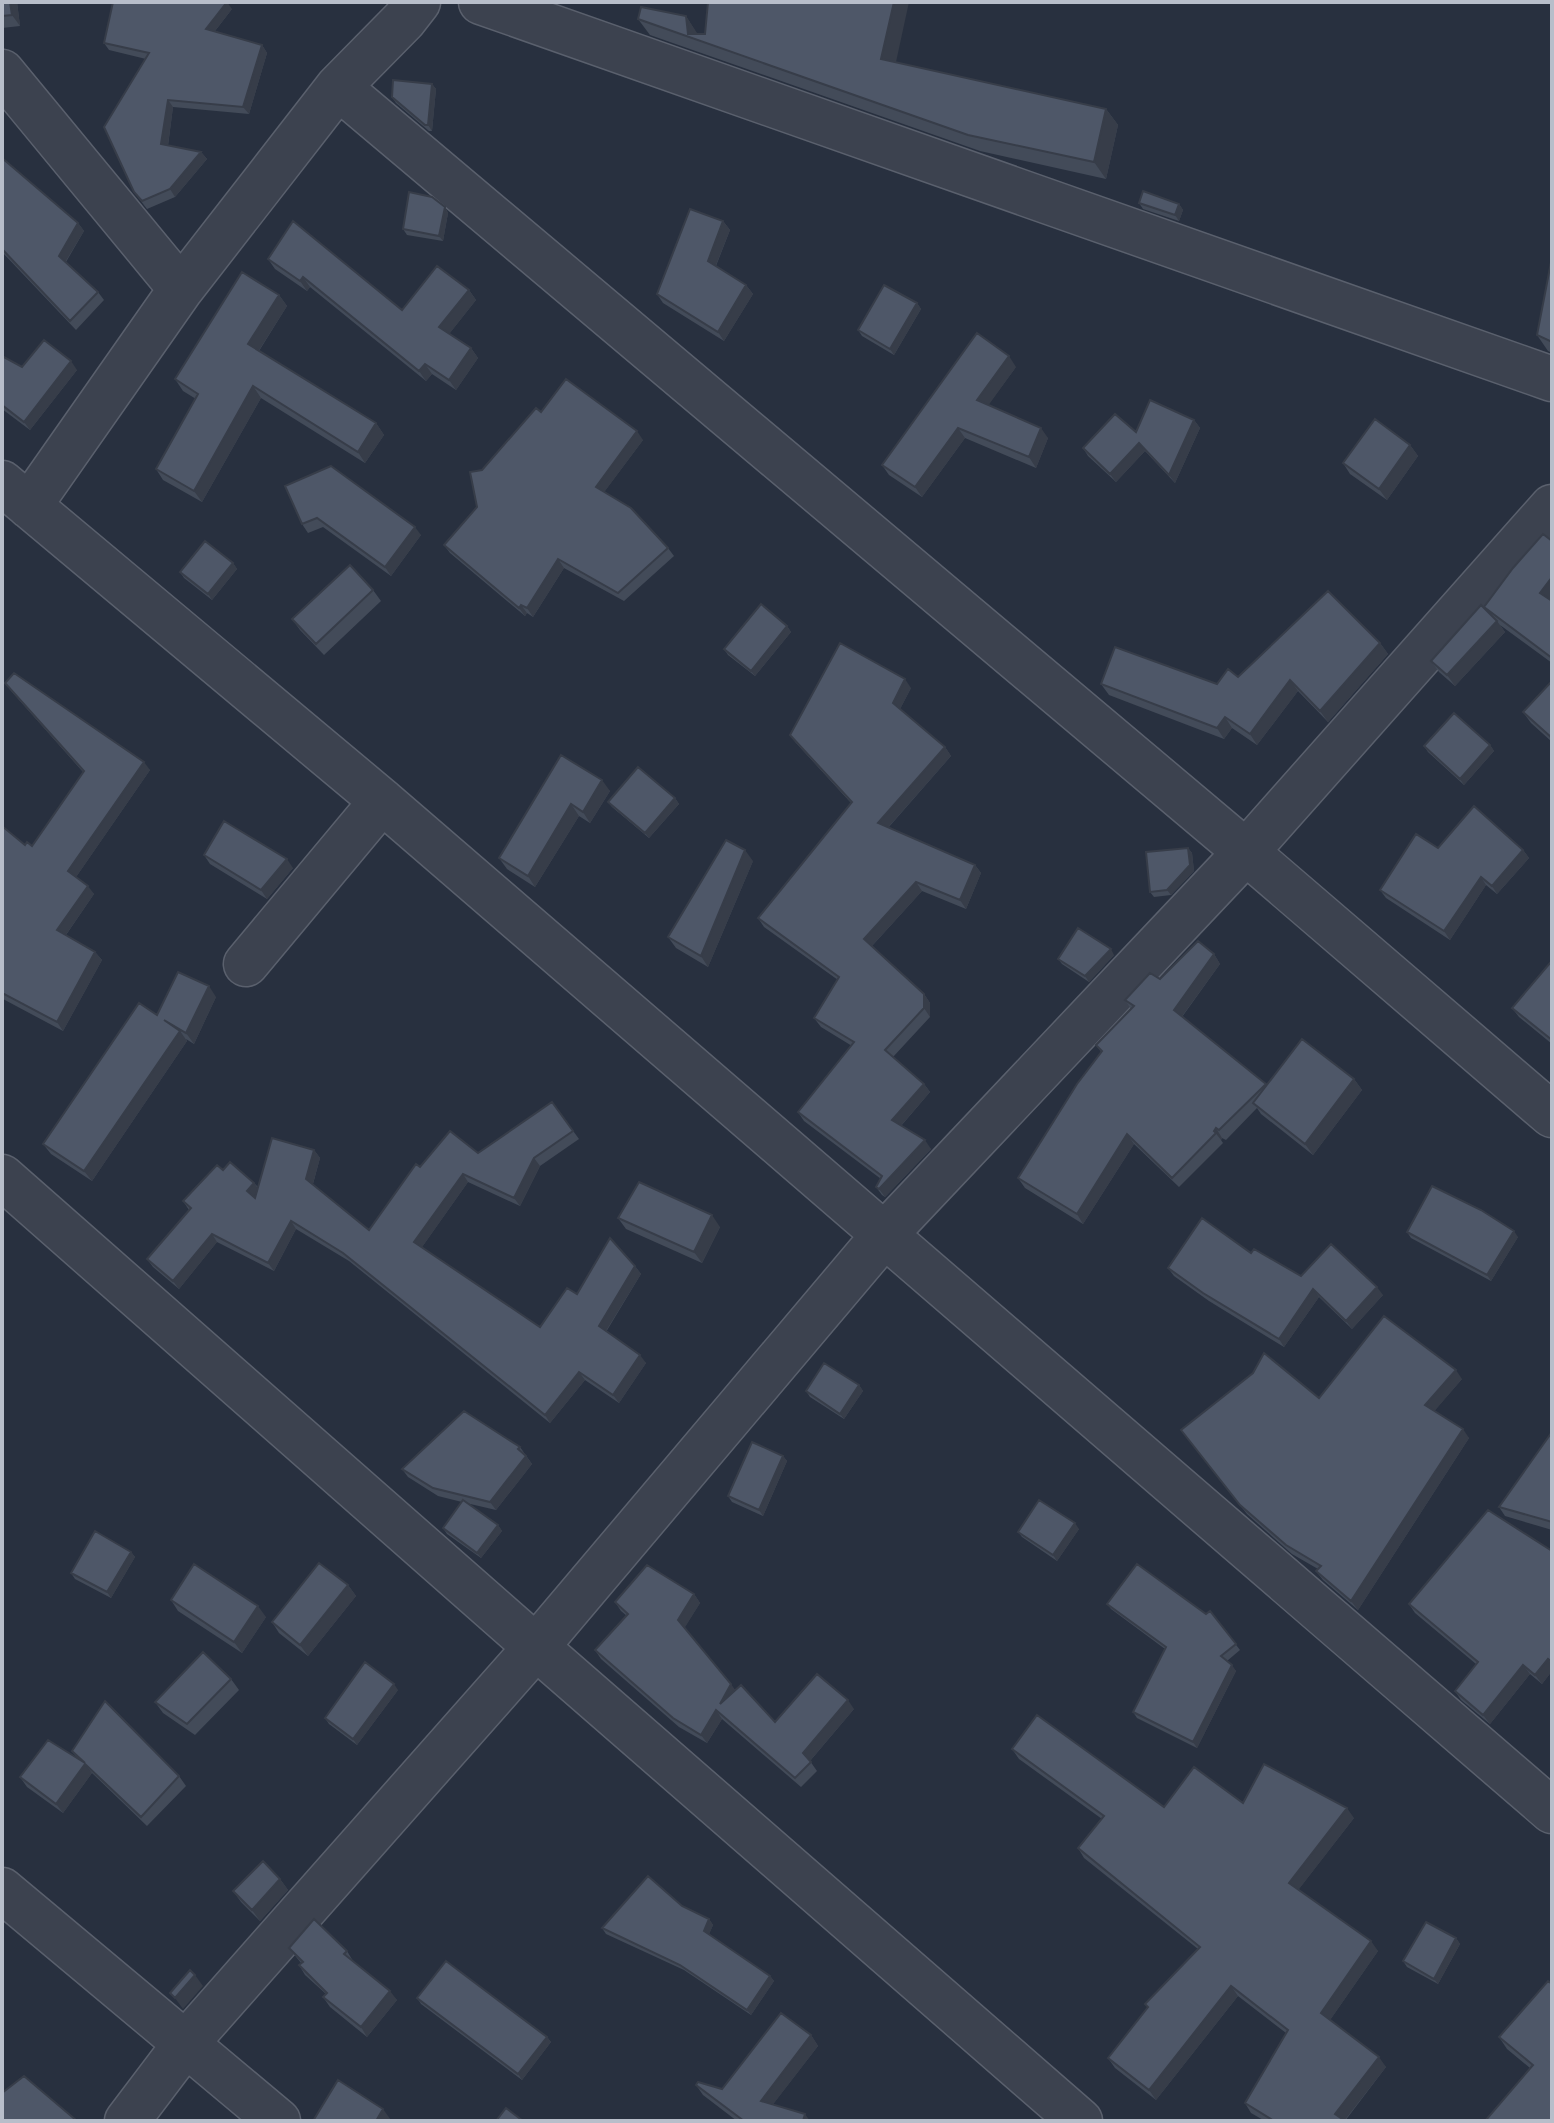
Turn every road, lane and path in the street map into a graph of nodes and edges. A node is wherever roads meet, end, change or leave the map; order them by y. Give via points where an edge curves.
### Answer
1 (418, 2) edge
2 (481, 2) edge
3 (2, 72) edge
4 (338, 87) junction
5 (181, 289) junction
6 (1552, 379) edge
7 (15, 494) edge
8 (1552, 507) edge
9 (382, 801) junction
10 (1246, 852) junction
11 (246, 964) dead end
12 (1552, 1115) edge
13 (2, 1177) edge
14 (885, 1234) junction
15 (536, 1647) junction
16 (1552, 1811) edge
17 (2, 1890) edge
18 (186, 2043) junction
19 (127, 2121) edge
20 (278, 2121) edge
21 (1080, 2121) edge

1 - 4 street
2 - 6 street
3 - 5 street
4 - 5 street
4 - 10 street
5 - 7 street
7 - 9 street
8 - 10 street
9 - 11 street
9 - 14 street
10 - 12 street
10 - 14 street
13 - 15 street
14 - 15 street
14 - 16 street
15 - 18 street
15 - 21 street
17 - 18 street
18 - 19 street
18 - 20 street

